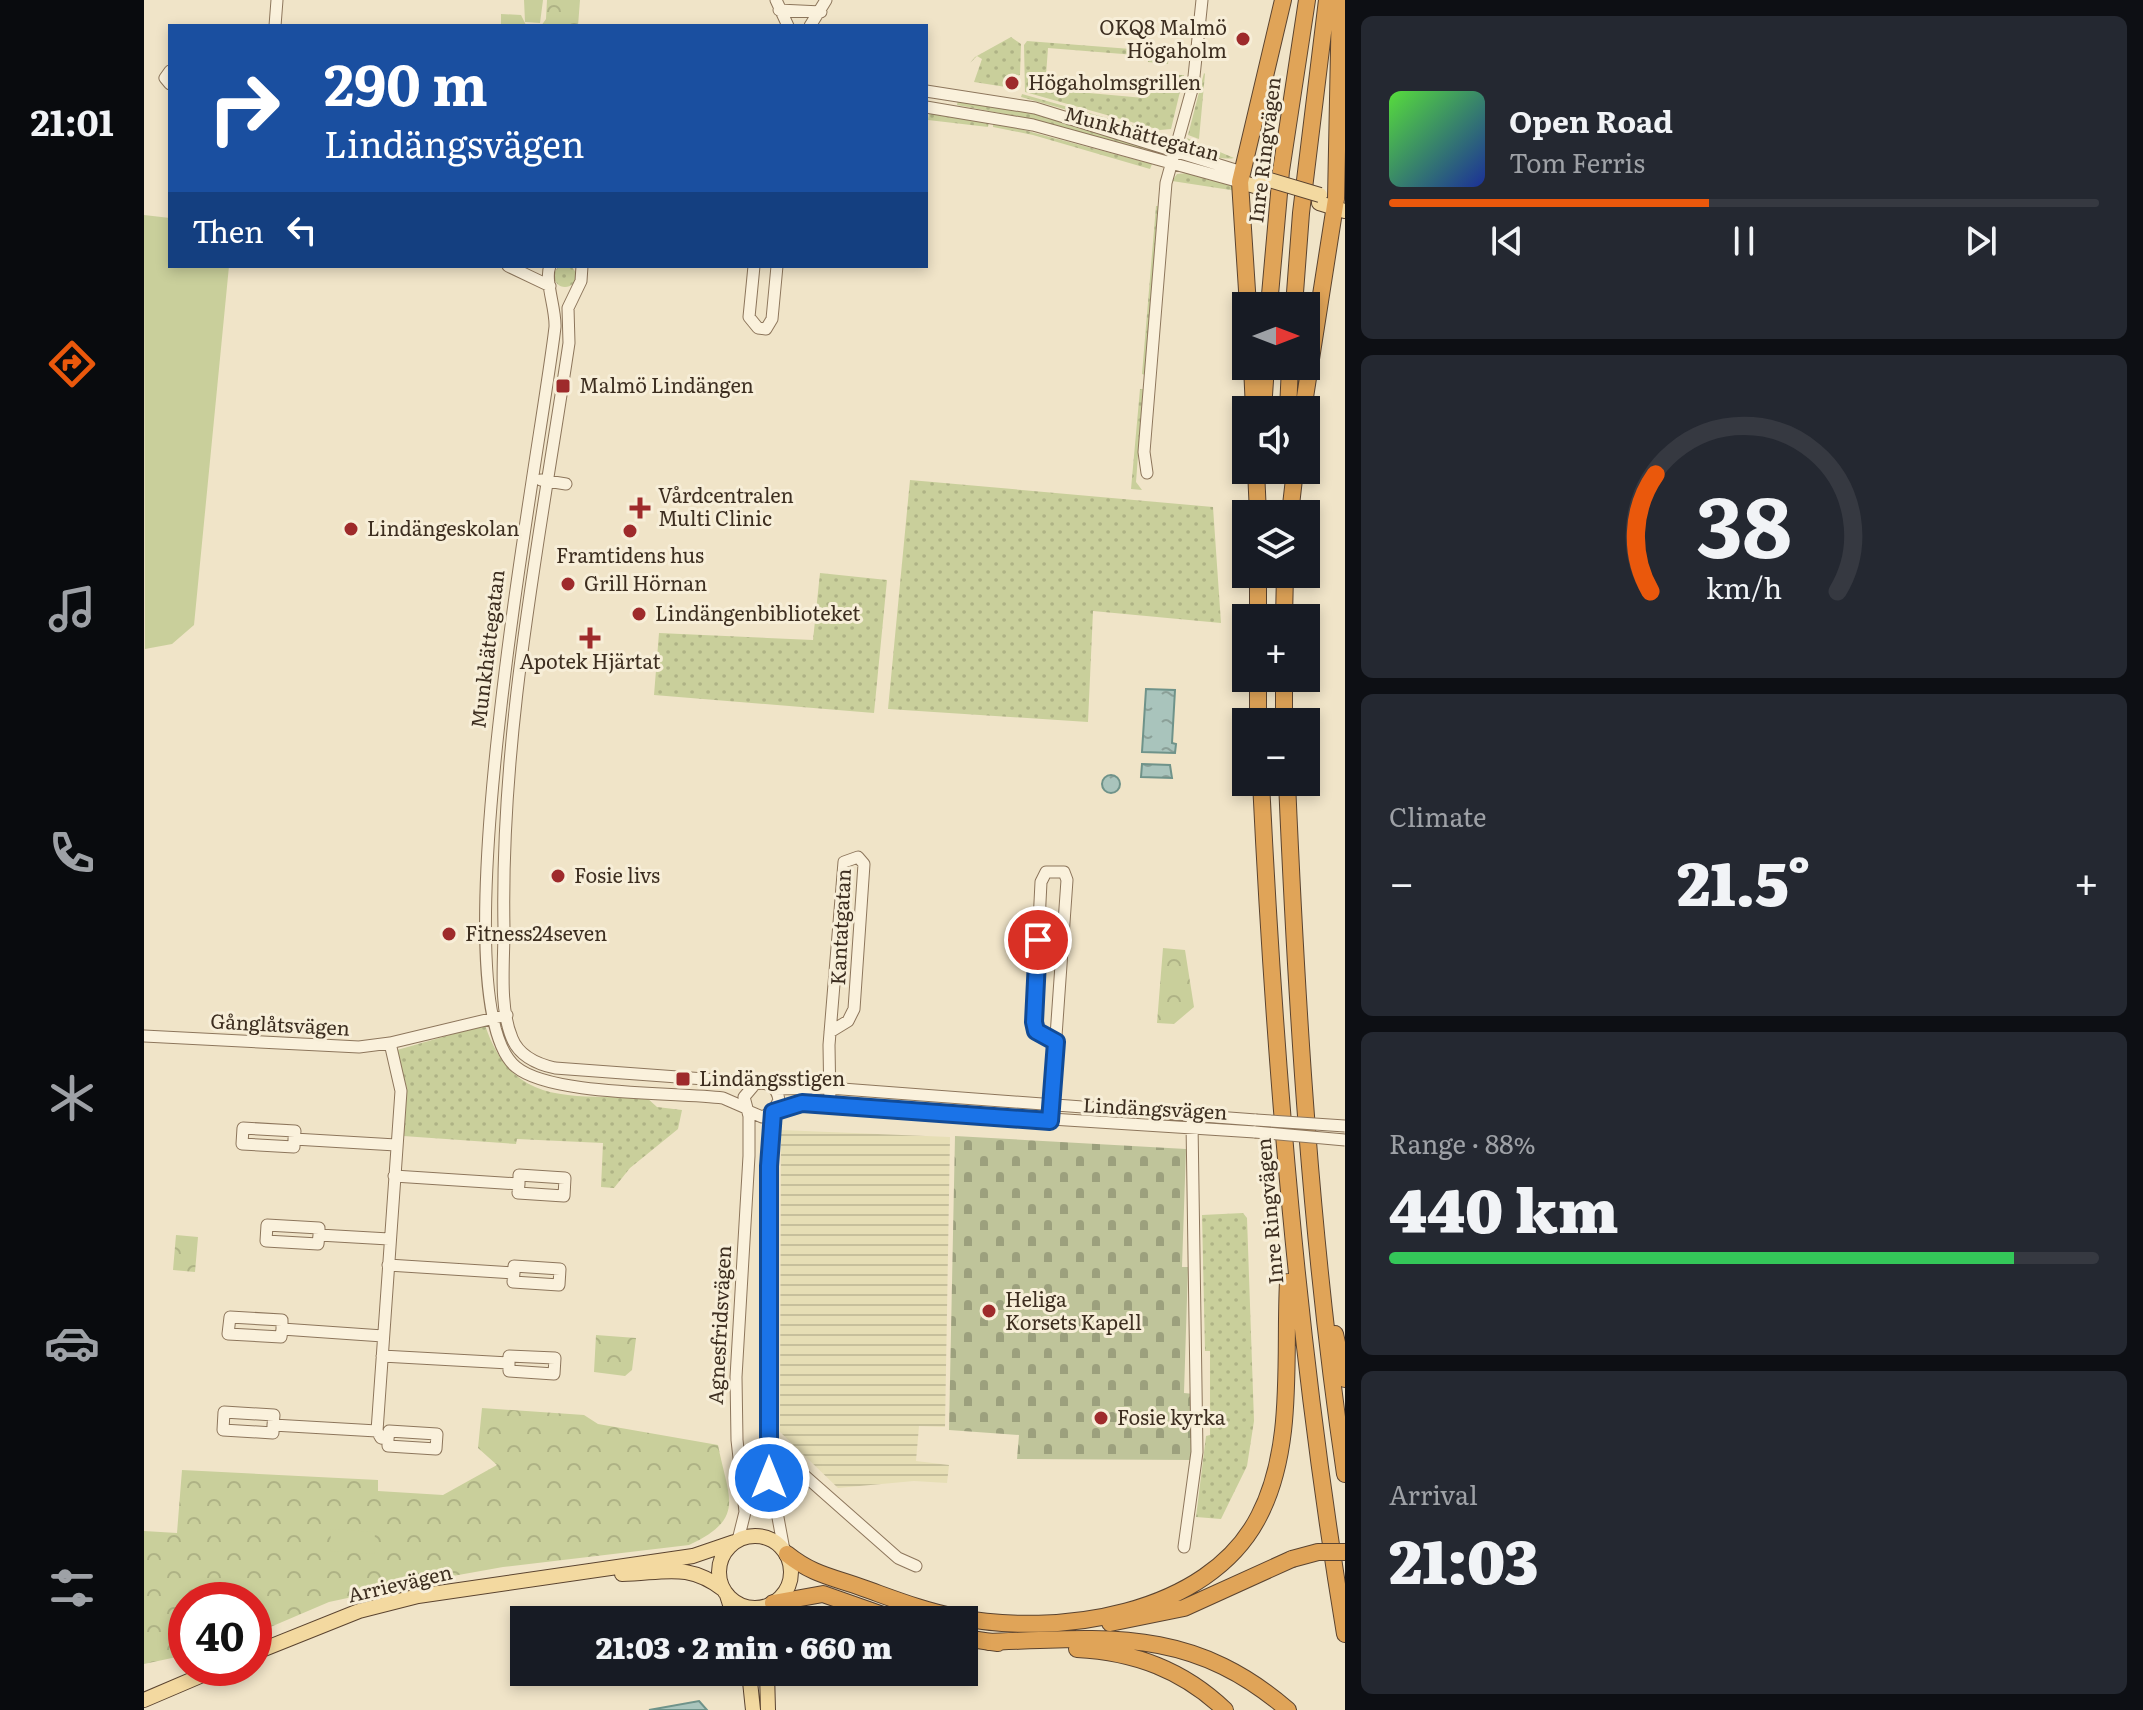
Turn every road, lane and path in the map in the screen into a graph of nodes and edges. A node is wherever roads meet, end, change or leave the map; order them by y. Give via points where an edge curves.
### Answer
1 (277, 0) edge
2 (826, 0) edge
3 (1202, 0) edge
4 (1283, 0) edge
5 (1307, 0) edge
6 (1327, 0) edge
7 (1340, 0) edge
8 (778, 5) edge
9 (801, 11) junction
10 (821, 12) junction
11 (275, 24) edge
12 (788, 24) edge
13 (791, 24) edge
14 (807, 24) edge
15 (810, 24) edge
16 (928, 91) edge
17 (928, 107) edge
18 (1177, 150) junction
19 (1172, 164) junction
20 (1241, 177) junction
21 (1333, 203) edge
22 (512, 268) edge
23 (549, 268) edge
24 (580, 268) edge
25 (754, 268) edge
26 (777, 268) edge
27 (551, 287) junction
28 (576, 289) junction
29 (1247, 292) edge
30 (1270, 292) edge
31 (1295, 292) edge
32 (1305, 396) edge
33 (1147, 473) dead end
34 (533, 479) junction
35 (548, 481) junction
36 (566, 484) dead end
37 (1262, 796) edge
38 (1288, 796) edge
39 (507, 1015) junction
40 (491, 1017) junction
41 (830, 1032) junction
42 (144, 1036) edge
43 (1056, 1042) junction
44 (390, 1043) junction
45 (759, 1083) junction
46 (829, 1088) junction
47 (775, 1089) junction
48 (1052, 1103) junction
49 (830, 1106) junction
50 (747, 1109) junction
51 (774, 1112) junction
52 (1192, 1114) junction
53 (1050, 1121) junction
54 (1255, 1126) junction
55 (1345, 1126) edge
56 (1294, 1128) junction
57 (1191, 1129) junction
58 (294, 1139) dead end
59 (1345, 1140) edge
60 (396, 1145) junction
61 (394, 1176) junction
62 (519, 1184) dead end
63 (1314, 1231) junction
64 (319, 1235) dead end
65 (1291, 1237) junction
66 (389, 1239) junction
67 (388, 1265) junction
68 (514, 1273) dead end
69 (282, 1329) junction
70 (383, 1336) junction
71 (382, 1356) junction
72 (509, 1363) dead end
73 (1345, 1379) edge
74 (273, 1425) dead end
75 (377, 1431) junction
76 (388, 1439) dead end
77 (769, 1453) junction
78 (1345, 1474) edge
79 (736, 1541) junction
80 (1184, 1547) dead end
81 (785, 1552) junction
82 (1345, 1552) edge
83 (916, 1566) dead end
84 (562, 1577) junction
85 (725, 1592) junction
86 (771, 1604) junction
87 (730, 1606) edge
88 (857, 1606) edge
89 (1049, 1623) junction
90 (1345, 1634) edge
91 (978, 1640) edge
92 (988, 1642) junction
93 (272, 1646) edge
94 (177, 1686) edge
95 (750, 1686) edge
96 (767, 1686) edge
97 (144, 1700) edge
98 (753, 1710) edge
99 (768, 1710) edge
100 (1225, 1710) edge
101 (1288, 1710) edge

1 - 11 street
2 - 10 street
3 - 18 street via 1196,70
4 - 20 highway
5 - 30 highway, Inre Ringvägen via 1281,171
6 - 31 highway
7 - 21 highway
8 - 9 street
8 - 12 street
9 - 10 street
9 - 13 street
9 - 14 street
10 - 15 street
16 - 18 street, Munkhättegatan via 1035,108
17 - 19 street, Munkhättegatan via 1033,125
18 - 19 street
18 - 20 street, Munkhättegatan
19 - 20 street, Munkhättegatan
19 - 33 street via 1166,183 1144,452
20 - 21 main road, bridge
20 - 29 highway
21 - 32 highway
22 - 27 street
23 - 27 street, Munkhättegatan
24 - 28 street, Munkhättegatan
25 - 26 street via 749,317 766,329 772,319
27 - 28 street
27 - 34 street, Munkhättegatan via 555,327
28 - 35 street, Munkhättegatan via 568,308 569,343
34 - 35 street
34 - 40 street, Munkhättegatan via 505,658 491,807
35 - 36 street
35 - 39 street, Munkhättegatan via 517,686 506,808
37 - 65 highway, Inre Ringvägen
38 - 63 highway
39 - 40 street, Gånglåtsvägen
39 - 45 street, Lindängsvägen via 517,1047 541,1065
40 - 44 street, Gånglåtsvägen
40 - 50 street, Lindängsvägen via 505,1056 533,1078 733,1099
41 - 41 street, Kantatgatan via 844,862 858,857 864,864 854,1009 848,1021
41 - 46 street, Kantatgatan
42 - 44 street, Gånglåtsvägen via 331,1048
43 - 43 street via 1067,880 1064,872 1054,869 1041,882 1034,1022 1036,1031
43 - 48 street
44 - 60 street via 401,1091
45 - 47 street, Lindängsvägen
45 - 50 street via 747,1090
46 - 47 street, Lindängsvägen
46 - 48 street, Lindängsvägen
46 - 49 street, Kantatgatan
47 - 51 street via 779,1100
48 - 52 street, Lindängsvägen
48 - 53 street
49 - 51 street, Lindängsvägen via 796,1103
49 - 53 street, Lindängsvägen
50 - 51 street, Lindängsvägen via 758,1117
50 - 79 street, Agnesfridsvägen via 735,1395 745,1512
51 - 77 street via 769,1166
52 - 54 street, Lindängsvägen
52 - 57 street
53 - 57 street, Lindängsvägen
54 - 56 street, Lindängsvägen, bridge
54 - 57 street, Lindängsvägen
55 - 56 street, bridge
56 - 59 street, bridge
57 - 80 street via 1197,1452
58 - 60 street
60 - 61 street
61 - 62 street
61 - 66 street
63 - 73 highway
63 - 78 highway
64 - 66 street
65 - 89 highway via 1277,1461 1260,1514 1245,1540 1216,1571 1176,1595
65 - 90 highway, Inre Ringvägen
66 - 67 street
67 - 68 street
67 - 70 street
69 - 69 street via 282,1320 230,1317 228,1334 281,1337
69 - 70 street
70 - 71 street
71 - 72 street
71 - 75 street
74 - 75 street
75 - 76 street
77 - 81 street via 772,1500
77 - 83 street via 779,1453 898,1558
79 - 81 main road via 763,1536
79 - 84 main road, Arrievägen via 700,1555
79 - 85 main road via 719,1567
81 - 86 main road via 789,1584
81 - 89 highway via 811,1572 933,1612 983,1621
82 - 89 highway, bridge via 1292,1559 1160,1615 1114,1623
84 - 85 main road, Arrievägen via 693,1572 707,1576
84 - 93 main road, Arrievägen via 418,1596 359,1611
85 - 86 main road via 746,1607
85 - 87 main road
86 - 88 highway via 823,1594
91 - 92 highway
92 - 100 highway via 1139,1657 1179,1674
92 - 101 highway via 1109,1639 1181,1649 1229,1666
94 - 97 main road
95 - 98 main road
96 - 99 main road

